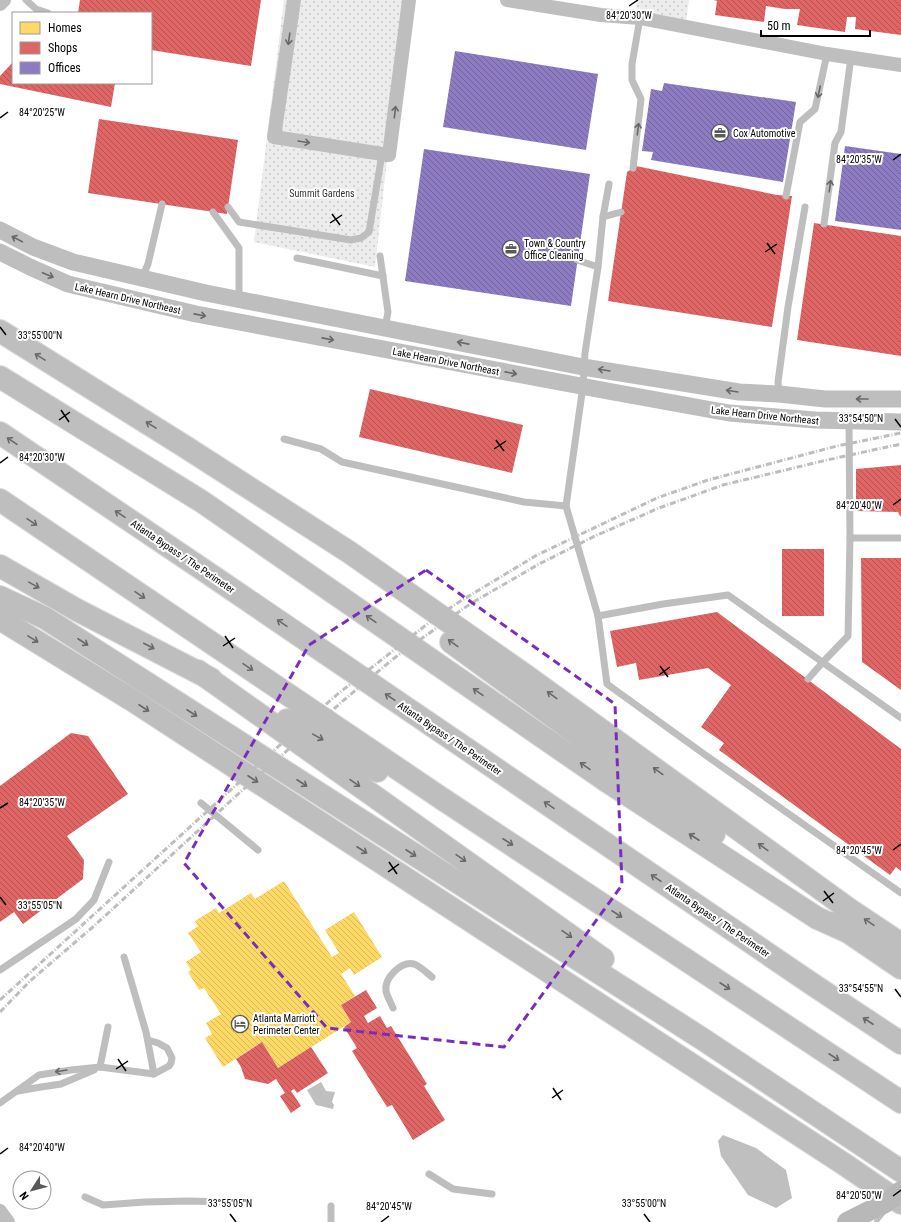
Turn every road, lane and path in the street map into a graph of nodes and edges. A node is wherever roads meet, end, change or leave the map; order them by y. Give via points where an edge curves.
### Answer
1 (4, 0) edge
2 (26, 0) edge
3 (294, 0) edge
4 (409, 0) edge
5 (507, 0) edge
6 (0, 4) edge
7 (45, 12) edge
8 (640, 18) junction
9 (827, 54) junction
10 (850, 57) junction
11 (901, 65) edge
12 (382, 154) junction
13 (633, 168) dead end
14 (609, 184) dead end
15 (786, 196) dead end
16 (162, 204) dead end
17 (805, 206) dead end
18 (228, 207) dead end
19 (213, 212) dead end
20 (621, 212) dead end
21 (603, 217) junction
22 (824, 224) dead end
23 (0, 230) edge
24 (0, 252) edge
25 (380, 256) dead end
26 (297, 258) dead end
27 (577, 260) dead end
28 (598, 267) junction
29 (383, 276) junction
30 (142, 278) junction
31 (239, 300) junction
32 (385, 328) junction
33 (0, 331) edge
34 (583, 367) junction
35 (0, 377) edge
36 (582, 386) junction
37 (779, 394) junction
38 (901, 399) edge
39 (849, 421) junction
40 (901, 422) edge
41 (0, 433) edge
42 (284, 439) dead end
43 (184, 446) junction
44 (0, 500) edge
45 (566, 506) junction
46 (850, 538) junction
47 (901, 538) edge
48 (0, 566) edge
49 (0, 597) edge
50 (598, 616) junction
51 (0, 619) edge
52 (823, 662) junction
53 (198, 671) junction
54 (808, 680) dead end
55 (901, 718) edge
56 (441, 798) junction
57 (201, 803) dead end
58 (258, 850) dead end
59 (109, 862) dead end
60 (901, 893) edge
61 (846, 931) junction
62 (901, 944) edge
63 (124, 957) dead end
64 (901, 968) edge
65 (0, 970) edge
66 (432, 977) dead end
67 (393, 1008) dead end
68 (108, 1027) dead end
69 (148, 1040) junction
70 (704, 1040) junction
71 (901, 1043) edge
72 (100, 1067) junction
73 (154, 1074) junction
74 (16, 1092) junction
75 (901, 1102) edge
76 (0, 1103) edge
77 (901, 1171) edge
78 (429, 1174) dead end
79 (901, 1191) edge
80 (492, 1194) dead end
81 (86, 1197) dead end
82 (225, 1202) dead end
83 (901, 1203) edge
84 (331, 1206) dead end
85 (0, 1211) edge
86 (8, 1222) edge
87 (332, 1222) edge
88 (847, 1222) edge

1 - 6 street
2 - 7 lane via 36,9
3 -> 12 street via 274,137
12 -> 4 street via 389,155
5 - 8 street via 601,15
8 - 9 street
13 -> 8 lane via 642,99 632,80 632,64
9 - 10 street
9 -> 15 lane via 815,109 800,122
10 - 11 street
22 -> 10 lane via 835,142 841,132
12 - 18 lane via 369,232 361,238 351,240 238,222
14 - 21 lane
16 - 30 lane via 148,264
17 - 37 lane via 788,307 778,382
19 - 31 lane via 239,248
20 - 21 lane
21 - 28 lane
30 -> 23 street, Lake Hearn Drive Northeast via 73,262 33,247
24 -> 36 street, Lake Hearn Drive Northeast via 68,284 196,314
25 - 29 lane
26 - 29 lane
27 - 28 lane
28 - 34 lane
29 - 32 lane via 388,312
30 - 31 street, Lake Hearn Drive Northeast
31 - 32 street, Lake Hearn Drive Northeast
34 -> 32 street, Lake Hearn Drive Northeast
43 -> 33 highway
34 - 36 lane
37 -> 34 street, Lake Hearn Drive Northeast via 739,392
61 -> 35 highway via 817,918 612,784 201,501
36 - 39 street, Lake Hearn Drive Northeast via 729,413
36 - 45 lane
38 -> 37 street, Lake Hearn Drive Northeast via 825,399
39 - 40 street, Lake Hearn Drive Northeast
39 - 46 lane
71 -> 41 highway, Atlanta Bypass / The Perimeter
42 - 45 lane via 321,449 342,462 524,502
61 -> 43 highway
62 -> 43 highway via 356,557
44 -> 56 highway
45 - 50 lane
46 - 47 lane
46 - 52 lane via 848,636
48 -> 53 highway via 77,610
49 -> 70 highway via 45,618
50 - 52 lane via 728,595
50 - 60 lane via 607,684
51 -> 83 highway via 139,704
52 - 54 lane
52 - 55 lane
53 -> 56 highway via 404,786
53 -> 70 highway via 660,1000
56 -> 75 highway
57 - 58 lane
59 - 65 lane via 94,900 76,919
61 - 64 highway
63 - 69 lane
66 - 67 lane via 415,964 405,964 395,970 386,990
68 - 72 lane
69 - 73 lane
69 - 73 lane via 164,1046 172,1058 169,1066
70 - 77 highway
72 - 73 lane
72 - 74 lane via 61,1084
72 -> 74 lane via 39,1075
74 - 76 lane
78 - 80 lane via 453,1189
79 - 88 main road, bridge via 885,1203
81 - 82 lane via 102,1205
84 - 87 lane
85 - 86 street

